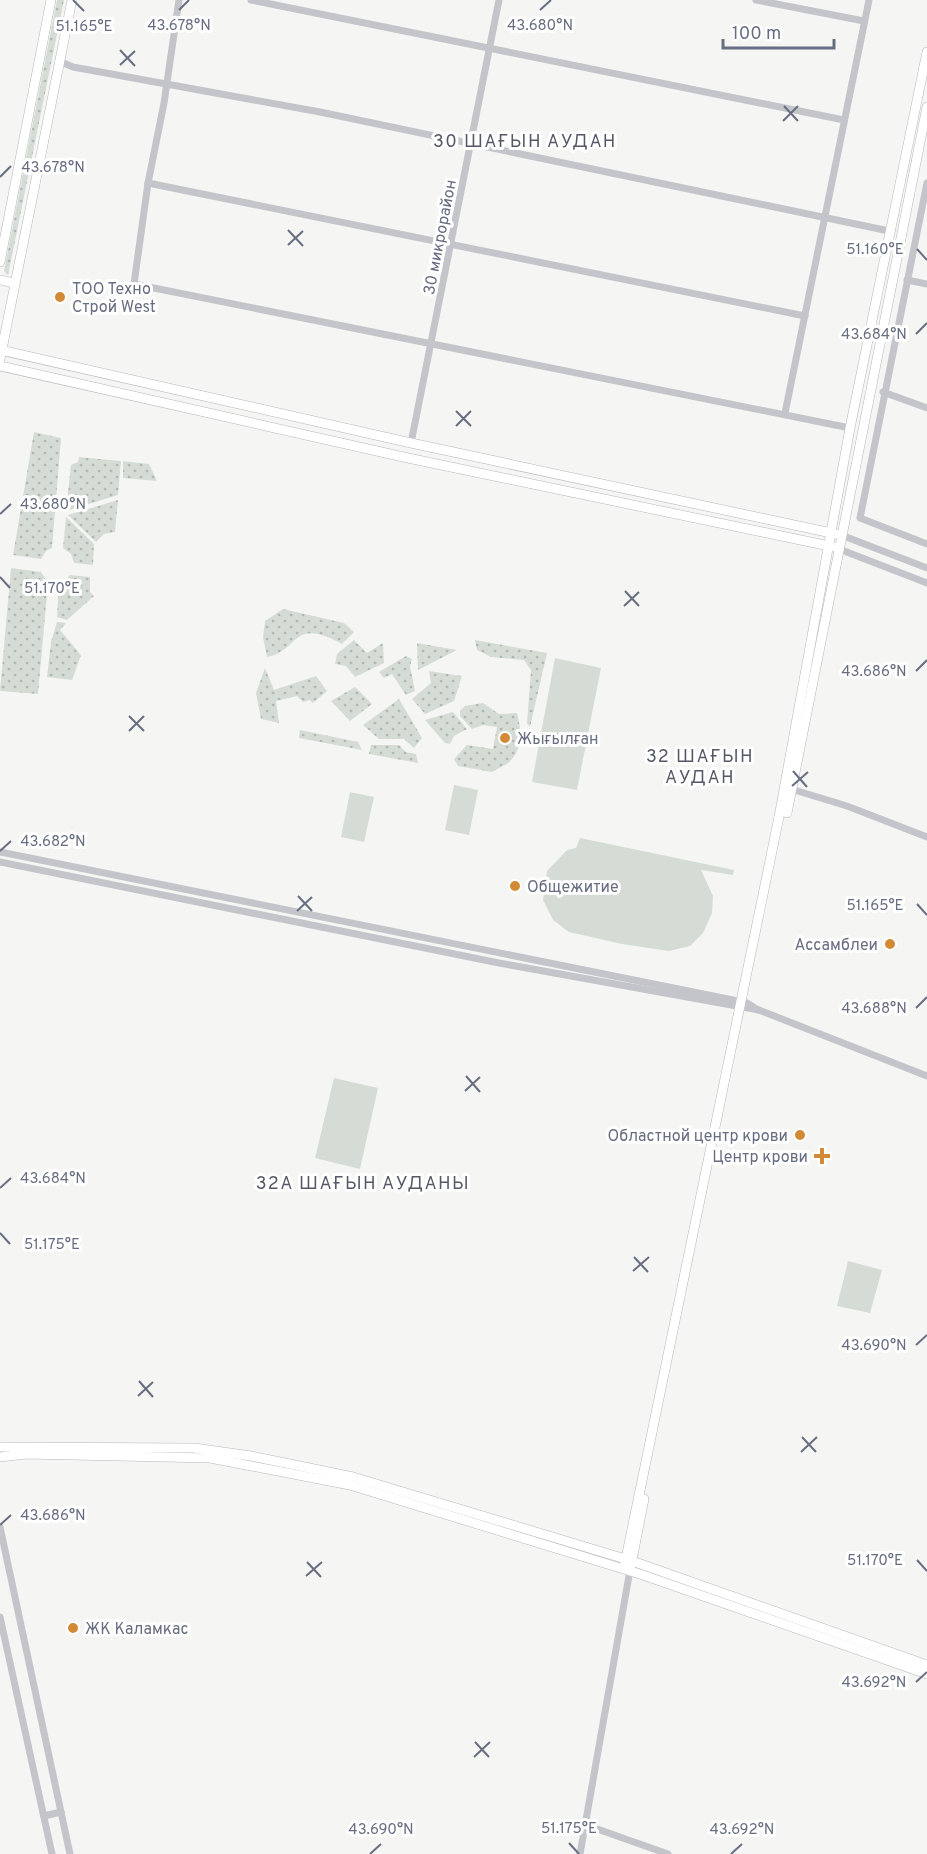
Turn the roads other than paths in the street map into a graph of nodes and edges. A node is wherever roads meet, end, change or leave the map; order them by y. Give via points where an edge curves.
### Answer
1 (51, 0) edge
2 (72, 0) edge
3 (179, 0) edge
4 (251, 0) edge
5 (499, 0) edge
6 (756, 0) edge
7 (870, 0) edge
8 (864, 21) junction
9 (489, 49) junction
10 (927, 52) edge
11 (59, 61) junction
12 (166, 86) junction
13 (927, 107) edge
14 (844, 120) junction
15 (470, 146) junction
16 (148, 183) junction
17 (927, 183) edge
18 (825, 219) junction
19 (4, 224) edge
20 (889, 231) junction
21 (450, 245) junction
22 (0, 262) edge
23 (0, 280) edge
24 (907, 280) junction
25 (14, 283) junction
26 (927, 284) edge
27 (805, 316) junction
28 (432, 343) junction
29 (1, 353) edge
30 (0, 366) edge
31 (883, 392) junction
32 (927, 408) edge
33 (785, 413) junction
34 (850, 428) junction
35 (411, 443) junction
36 (852, 485) junction
37 (865, 488) junction
38 (831, 532) junction
39 (842, 535) junction
40 (927, 543) edge
41 (829, 546) junction
42 (839, 549) junction
43 (927, 568) edge
44 (927, 583) edge
45 (792, 789) junction
46 (927, 837) edge
47 (0, 852) edge
48 (0, 862) edge
49 (744, 1006) junction
50 (927, 1076) edge
51 (0, 1447) edge
52 (0, 1457) edge
53 (0, 1527) edge
54 (628, 1565) junction
55 (0, 1617) edge
56 (927, 1665) edge
57 (927, 1674) edge
58 (62, 1812) junction
59 (44, 1816) junction
60 (586, 1825) junction
61 (52, 1854) edge
62 (70, 1854) edge
63 (580, 1854) edge
64 (668, 1854) edge

1 - 19 main road
2 - 11 main road
3 - 12 street
4 - 9 street
5 - 9 street, 30 микрорайон
6 - 8 street
7 - 8 street
8 - 14 street
9 - 14 street
9 - 15 street, 30 микрорайон
10 - 20 main road
11 - 12 street via 73,68
11 - 25 main road
12 - 15 street via 320,112
12 - 16 street
13 - 36 main road
14 - 18 street
15 - 18 street
15 - 21 street, 30 микрорайон
16 - 21 street
16 - 28 street via 134,284
17 - 24 street
18 - 20 street
18 - 27 street
19 - 22 main road
20 - 34 main road
21 - 27 street
21 - 28 street, 30 микрорайон
23 - 25 main road
24 - 26 street
24 - 31 street
25 - 29 main road
27 - 33 street
28 - 33 street
28 - 35 street, 30 микрорайон
29 - 35 main road
30 - 41 main road via 408,458
31 - 32 street
31 - 37 street
33 - 34 street
34 - 38 main road
35 - 38 main road
36 - 37 street
36 - 39 main road
37 - 40 street via 860,518
38 - 39 main road
38 - 41 main road
39 - 42 main road
39 - 43 street
41 - 42 main road
41 - 49 main road
42 - 44 street
42 - 45 main road
45 - 46 street
45 - 49 main road
47 - 49 street
48 - 49 street via 499,963
49 - 50 street
49 - 54 main road
51 - 54 main road via 195,1448 251,1456 369,1481
52 - 54 main road via 165,1456 230,1462 350,1485
53 - 58 street
54 - 56 main road
54 - 57 main road
54 - 60 street
55 - 59 street
58 - 59 street
58 - 62 street
59 - 61 street
60 - 63 street
60 - 64 street

